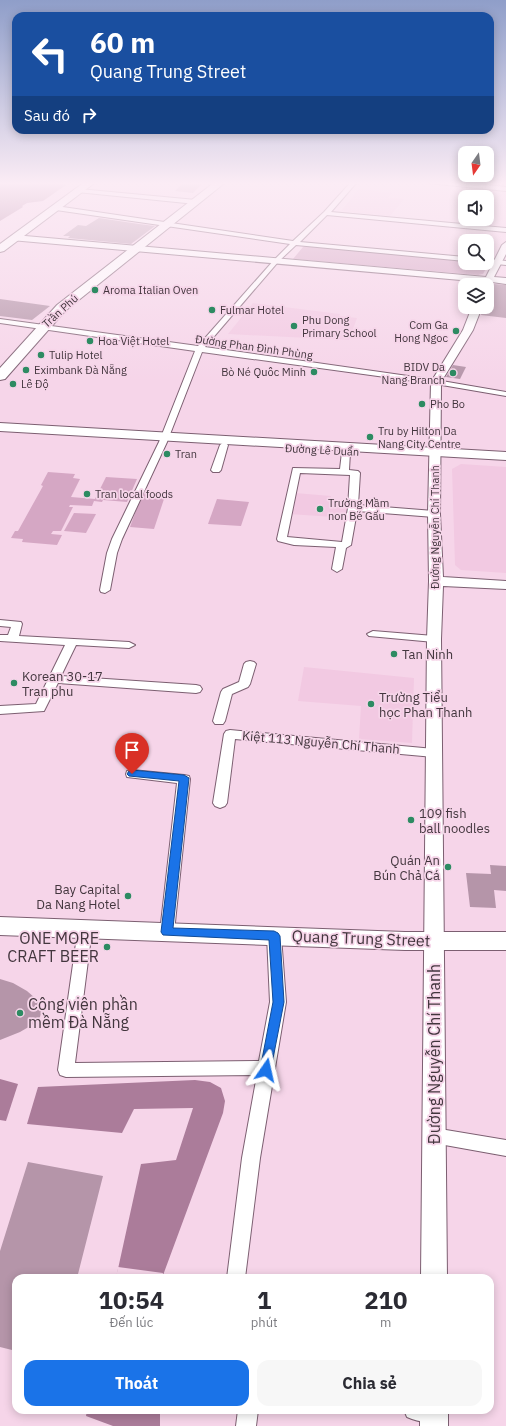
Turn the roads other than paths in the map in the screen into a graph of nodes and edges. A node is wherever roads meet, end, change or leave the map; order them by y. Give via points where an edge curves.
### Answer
1 (119, 248) edge
2 (289, 248) edge
3 (343, 248) edge
4 (505, 248) edge
5 (135, 249) junction
6 (458, 258) edge
7 (276, 261) junction
8 (501, 262) edge
9 (491, 278) edge
10 (458, 279) edge
11 (506, 281) edge
12 (494, 282) edge
13 (474, 314) edge
14 (0, 322) edge
15 (38, 331) junction
16 (199, 350) junction
17 (0, 361) edge
18 (2, 382) edge
19 (436, 382) junction
20 (506, 394) edge
21 (3, 429) edge
22 (164, 439) junction
23 (224, 445) junction
24 (346, 452) junction
25 (434, 454) junction
26 (506, 456) edge
27 (506, 461) edge
28 (216, 470) dead end
29 (344, 472) junction
30 (353, 508) junction
31 (434, 514) junction
32 (344, 545) junction
33 (337, 569) dead end
34 (436, 581) junction
35 (506, 585) edge
36 (105, 590) dead end
37 (0, 623) edge
38 (373, 634) dead end
39 (0, 638) edge
40 (12, 639) junction
41 (434, 639) junction
42 (72, 642) junction
43 (129, 645) dead end
44 (250, 664) dead end
45 (55, 680) junction
46 (196, 689) dead end
47 (0, 710) edge
48 (219, 721) dead end
49 (434, 752) junction
50 (132, 774) dead end
51 (220, 803) dead end
52 (0, 926) edge
53 (85, 929) junction
54 (167, 932) junction
55 (274, 936) junction
56 (434, 941) junction
57 (506, 941) edge
58 (266, 1068) junction
59 (434, 1136) junction
60 (506, 1148) edge
61 (236, 1274) edge
62 (434, 1274) edge
63 (248, 1414) edge
64 (246, 1426) edge

1 - 5 street
2 - 7 street
3 - 6 street
4 - 8 street
5 - 7 street
5 - 15 main road, Trần Phú via 65,305
7 - 10 street
7 - 16 street
8 - 9 street
11 - 12 street
13 - 19 street, Đường Nguyễn Chí Thanh via 468,330
14 - 15 street, Đường Phan Đình Phùng
15 - 16 street, Đường Phan Đình Phùng
15 - 17 main road, Trần Phú via 8,351
15 - 18 main road via 30,353
16 - 19 street, Đường Phan Đình Phùng
16 - 22 street
19 - 20 street, Đường Phan Đình Phùng
19 - 25 street, Đường Nguyễn Chí Thanh
21 - 22 main road, Đường Lê Duẩn
22 - 23 main road, Đường Lê Duẩn
22 - 25 main road, Đường Lê Duẩn
22 - 36 street via 112,553
23 - 24 main road, Đường Lê Duẩn
23 - 28 street
24 - 25 main road, Đường Lê Duẩn
24 - 29 street
25 - 26 main road, Đường Lê Duẩn
25 - 27 main road, Đường Lê Duẩn
25 - 31 street, Đường Nguyễn Chí Thanh
29 - 30 street via 355,473
29 - 32 street via 296,470 282,539
30 - 31 street
30 - 32 street
31 - 34 street, Đường Nguyễn Chí Thanh
32 - 33 street
34 - 35 street
34 - 41 street, Đường Nguyễn Chí Thanh
37 - 40 street via 18,624
38 - 41 street
39 - 40 street
40 - 42 street
41 - 49 street, Đường Nguyễn Chí Thanh
42 - 43 street
42 - 45 street
44 - 48 street via 244,684 227,692
45 - 46 street
45 - 47 street via 40,708
49 - 51 street, Kiệt 113 Nguyễn Chí Thanh via 230,734
49 - 56 street, Đường Nguyễn Chí Thanh
50 - 54 street via 184,778
52 - 53 main road, Quang Trung Street
53 - 54 main road, Quang Trung Street
53 - 58 street via 66,1070
54 - 55 main road, Quang Trung Street
55 - 56 main road, Quang Trung Street
55 - 58 street via 278,1002
56 - 57 main road, Quang Trung Street
56 - 59 street, Đường Nguyễn Chí Thanh
58 - 61 street via 251,1158
59 - 60 street
59 - 62 street, Đường Nguyễn Chí Thanh
63 - 64 street

